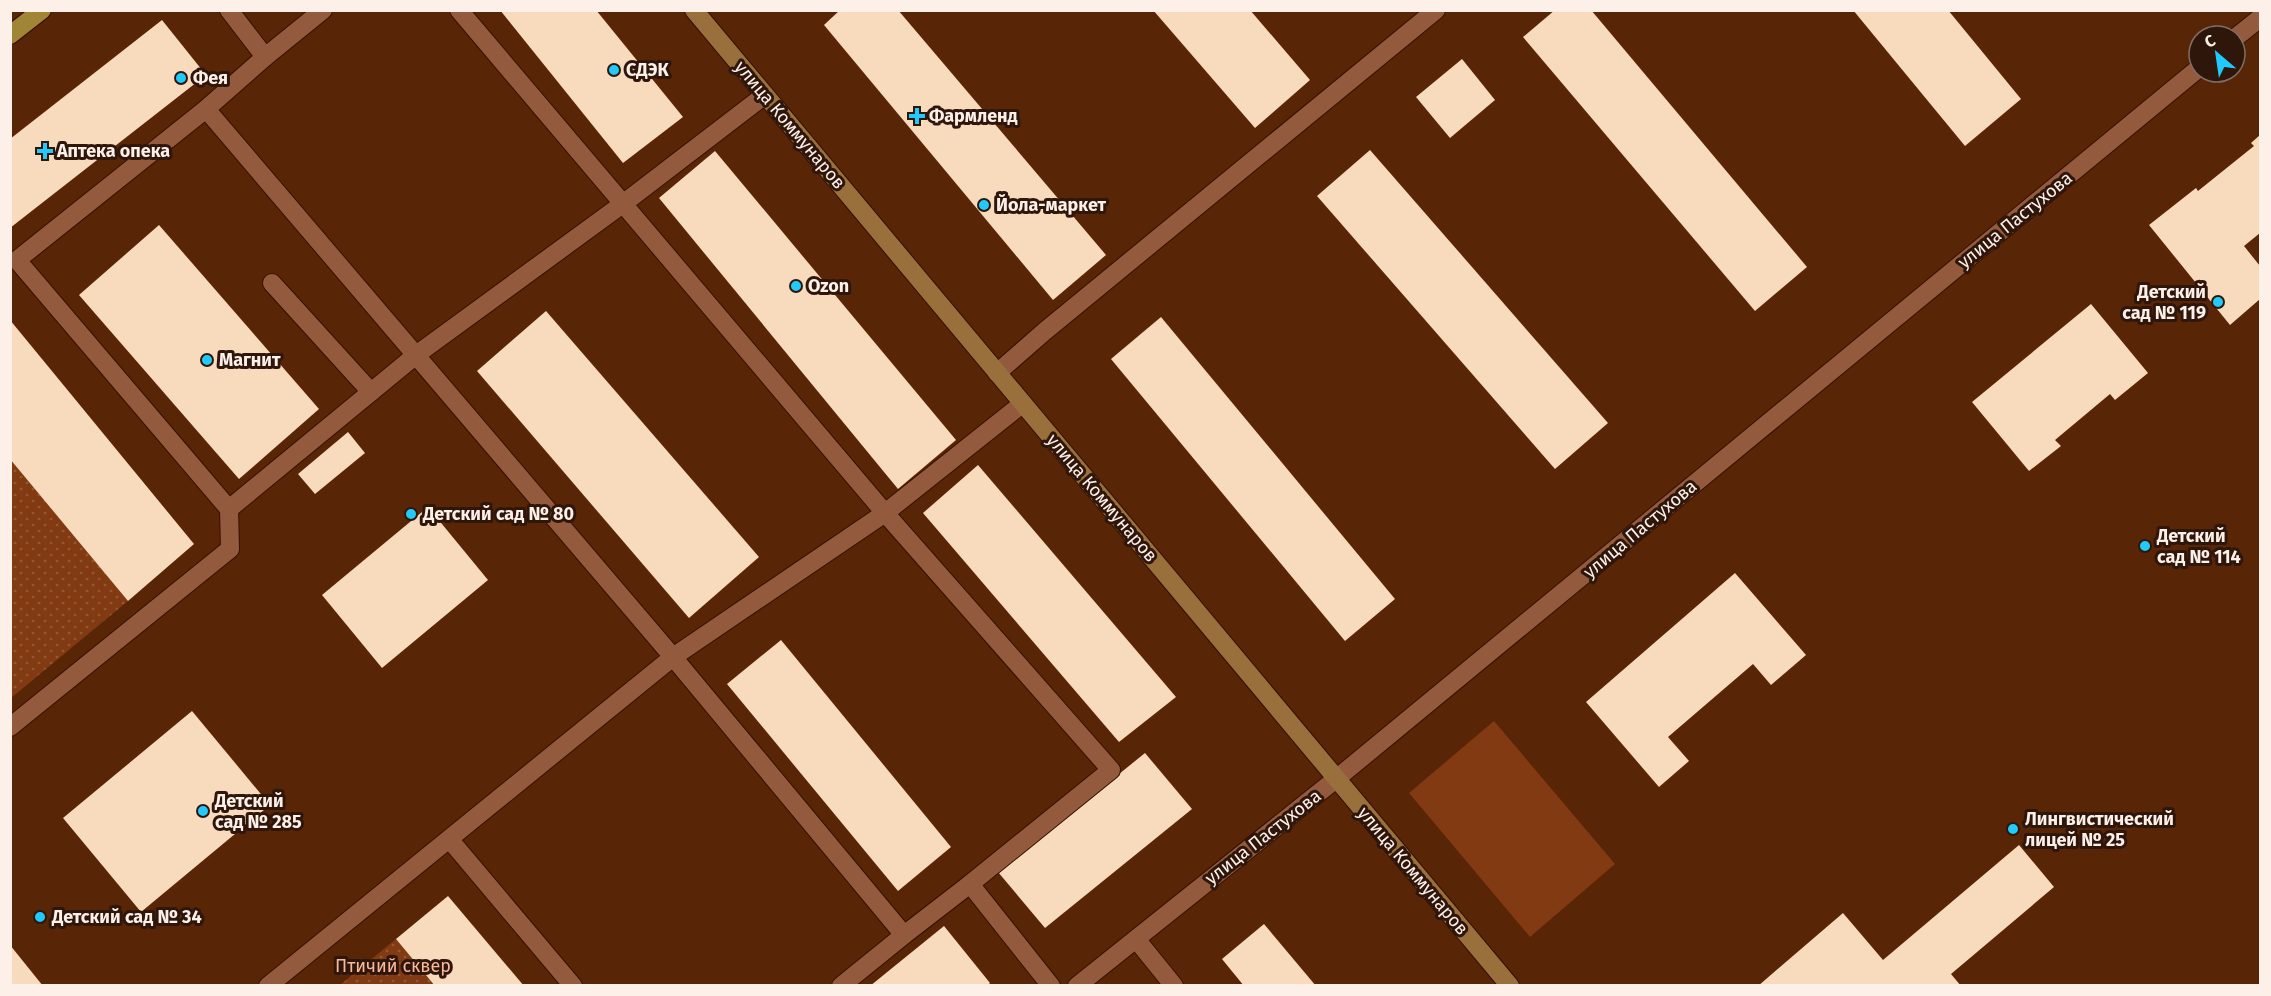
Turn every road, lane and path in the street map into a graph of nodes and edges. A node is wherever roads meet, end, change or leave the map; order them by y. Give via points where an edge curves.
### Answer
1 (42, 10) edge
2 (229, 10) edge
3 (323, 10) edge
4 (459, 10) edge
5 (1437, 10) edge
6 (699, 12) edge
7 (2260, 18) edge
8 (2247, 29) edge
9 (10, 35) edge
10 (265, 57) junction
11 (2187, 78) edge
12 (765, 95) junction
13 (206, 109) junction
14 (624, 203) junction
15 (272, 283) dead end
16 (416, 355) junction
17 (997, 373) junction
18 (371, 392) junction
19 (1022, 404) junction
20 (229, 509) junction
21 (885, 513) junction
22 (673, 657) junction
23 (10, 727) edge
24 (1336, 779) junction
25 (450, 840) junction
26 (970, 884) junction
27 (904, 935) junction
28 (1136, 939) junction
29 (268, 986) edge
30 (573, 986) edge
31 (841, 986) edge
32 (1051, 986) edge
33 (1077, 986) edge
34 (1174, 986) edge
35 (1510, 986) edge

1 - 9 main road
2 - 10 street
3 - 10 street
4 - 14 street
5 - 17 street
6 - 12 street, улица Коммунаров
7 - 8 street
10 - 13 street
11 - 24 street, улица Пастухова
12 - 14 street
12 - 17 street, улица Коммунаров
13 - 16 street
13 - 20 street via 17,260
14 - 16 street
14 - 21 street
15 - 18 street
16 - 18 street
16 - 22 street
17 - 19 street, улица Коммунаров
18 - 20 street
19 - 21 street
19 - 24 street, улица Коммунаров
20 - 23 street via 230,549
21 - 22 street
21 - 26 street via 1111,770
22 - 25 street
22 - 27 street
24 - 28 street, улица Пастухова
24 - 35 street, улица Коммунаров
25 - 29 street
25 - 30 street
26 - 27 street
26 - 32 street
27 - 31 street
28 - 33 street, улица Пастухова
28 - 34 street

